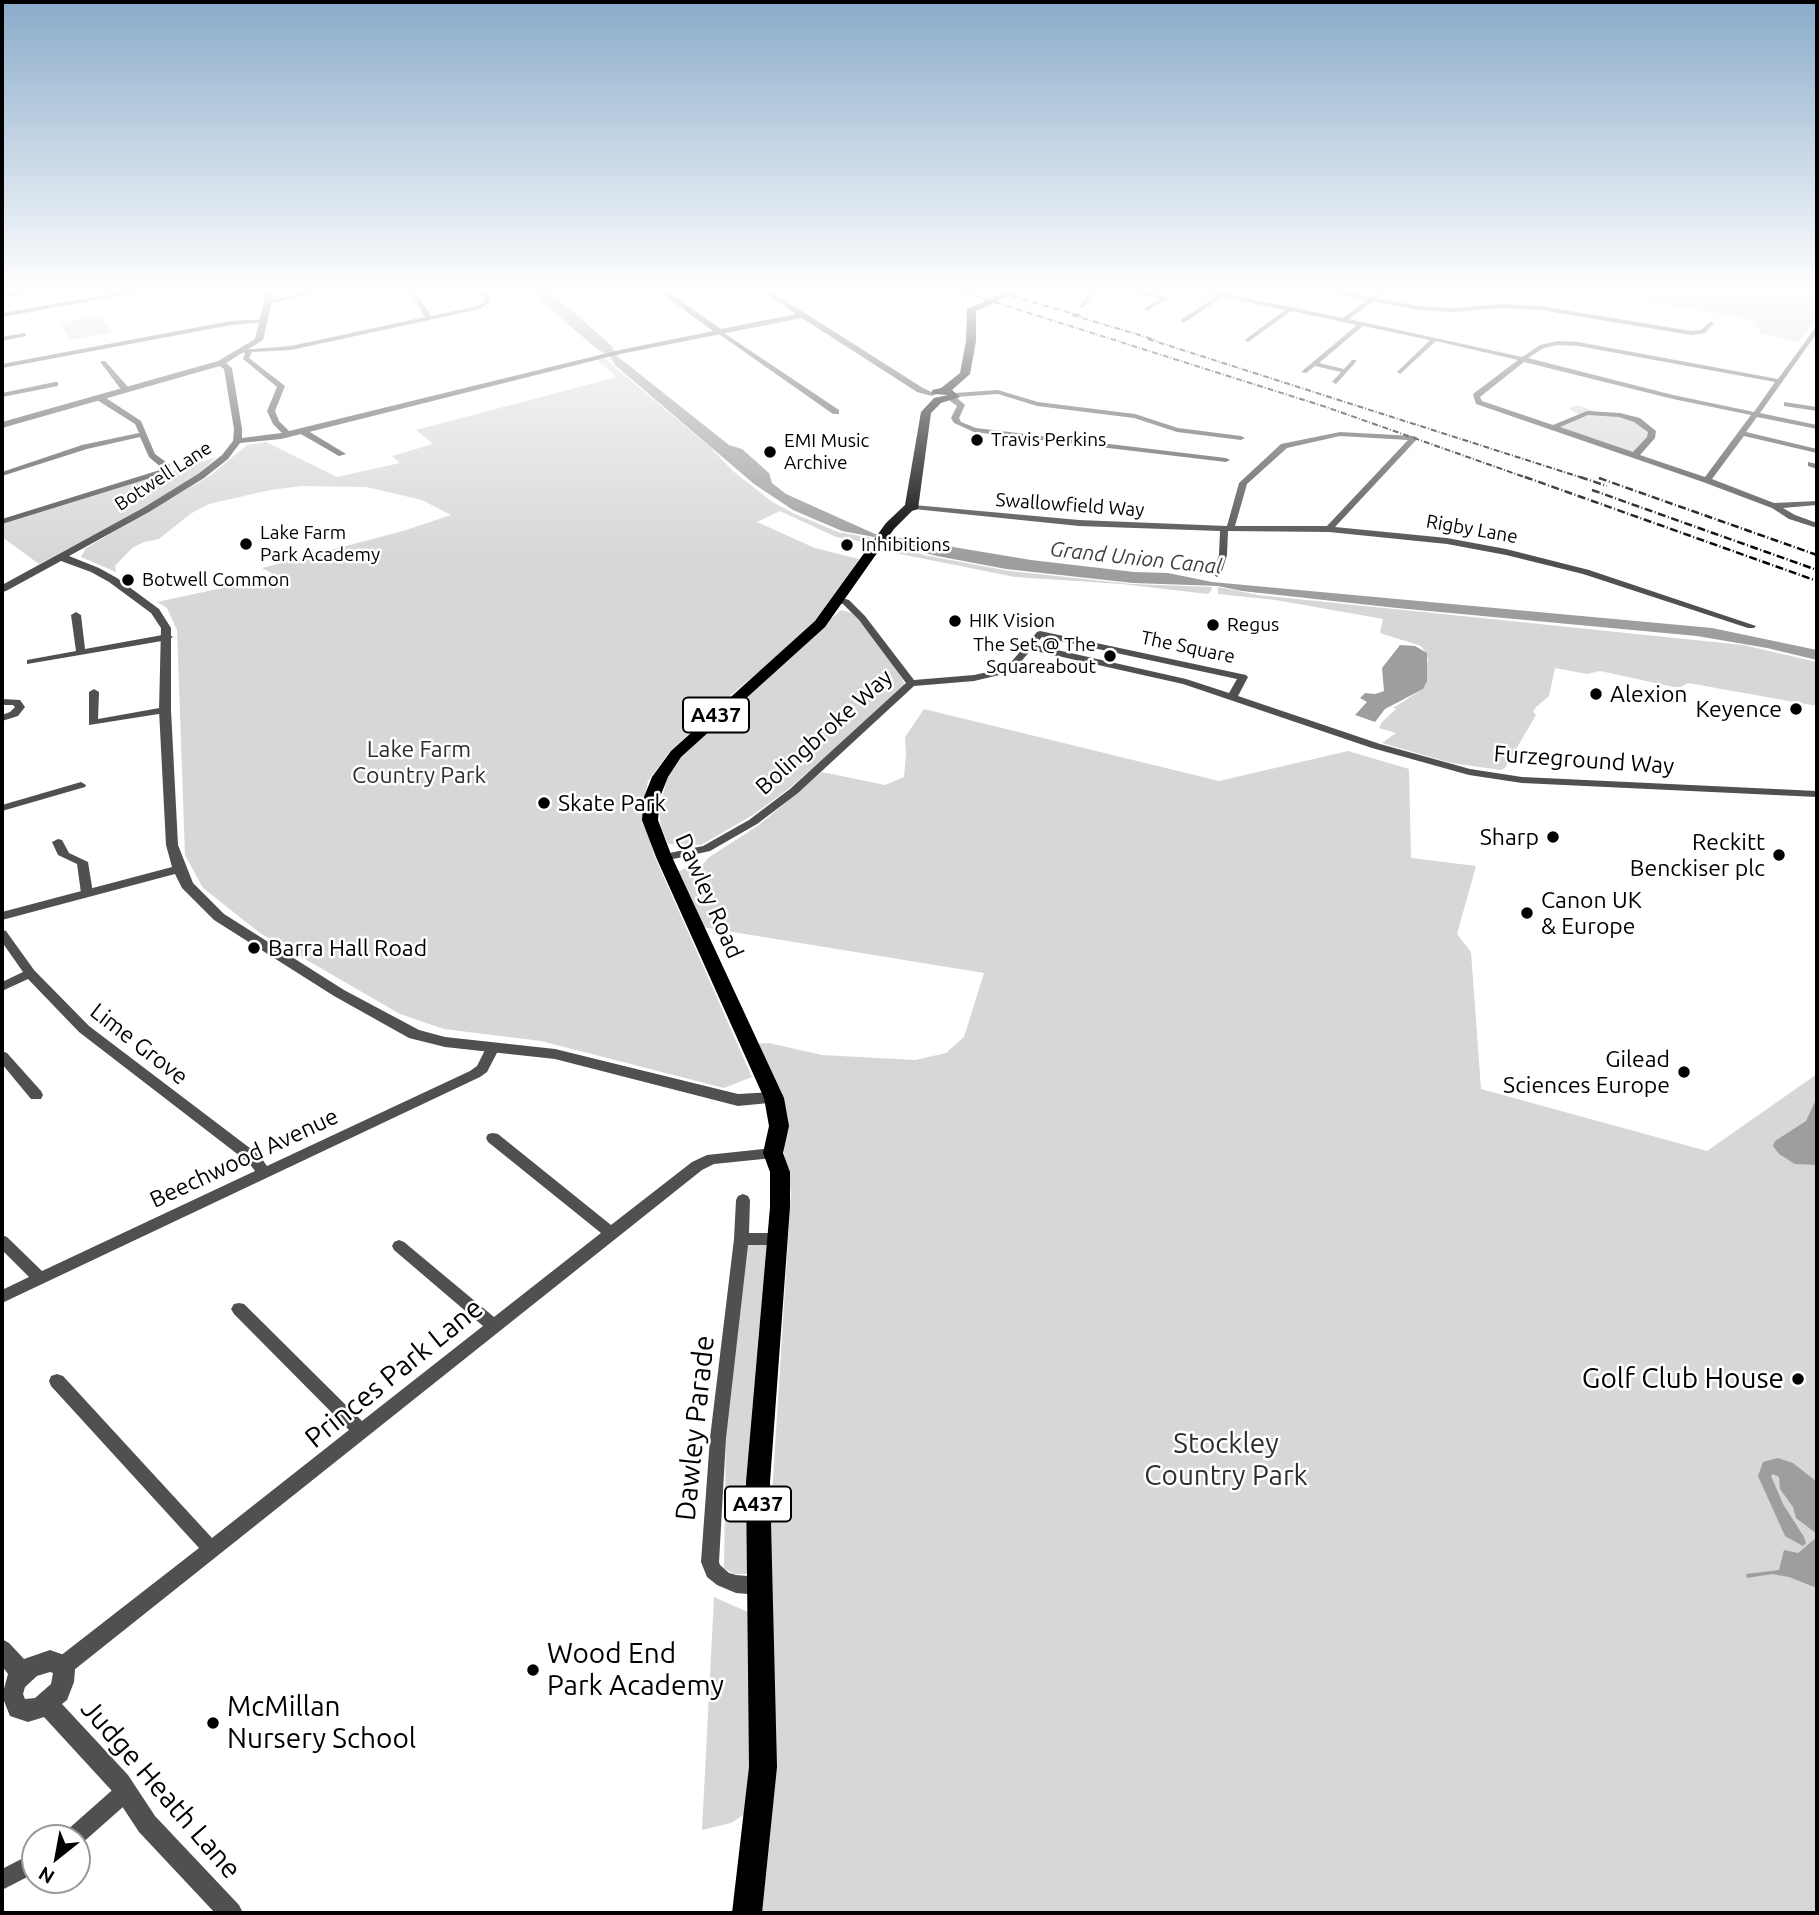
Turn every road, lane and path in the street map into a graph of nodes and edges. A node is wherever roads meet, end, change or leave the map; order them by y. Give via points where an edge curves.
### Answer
1 (116, 378) edge
2 (163, 378) edge
3 (230, 378) edge
4 (272, 378) edge
5 (513, 378) edge
6 (787, 378) edge
7 (902, 378) edge
8 (961, 378) edge
9 (1341, 378) edge
10 (1500, 378) edge
11 (1604, 378) edge
12 (1764, 378) edge
13 (1781, 378) edge
14 (1779, 381) junction
15 (955, 383) junction
16 (1336, 383) dead end
17 (55, 384) dead end
18 (126, 390) junction
19 (978, 392) junction
20 (2, 395) edge
21 (944, 396) junction
22 (100, 398) junction
23 (1787, 404) dead end
24 (1817, 410) edge
25 (836, 412) dead end
26 (1755, 415) junction
27 (2, 425) edge
28 (1817, 427) edge
29 (1552, 428) junction
30 (302, 431) junction
31 (1741, 433) junction
32 (288, 434) junction
33 (144, 435) junction
34 (1241, 438) dead end
35 (237, 441) junction
36 (1817, 451) edge
37 (341, 454) dead end
38 (1635, 455) junction
39 (1226, 460) dead end
40 (2, 474) edge
41 (1706, 480) junction
42 (1817, 503) edge
43 (1773, 506) junction
44 (911, 507) junction
45 (2, 522) edge
46 (1817, 526) edge
47 (1227, 529) junction
48 (1329, 529) junction
49 (61, 557) junction
50 (1217, 575) dead end
51 (2, 589) edge
52 (838, 600) junction
53 (76, 615) dead end
54 (1751, 626) dead end
55 (168, 637) junction
56 (42, 648) dead end
57 (1030, 648) junction
58 (81, 653) junction
59 (911, 684) junction
60 (94, 692) dead end
61 (1233, 696) junction
62 (2, 702) edge
63 (165, 710) junction
64 (2, 719) edge
65 (81, 785) dead end
66 (1817, 794) edge
67 (2, 808) edge
68 (58, 842) dead end
69 (664, 857) junction
70 (179, 869) junction
71 (87, 893) junction
72 (2, 916) edge
73 (2, 934) edge
74 (30, 973) junction
75 (2, 987) edge
76 (493, 1048) junction
77 (2, 1056) edge
78 (36, 1095) dead end
79 (774, 1098) junction
80 (492, 1138) dead end
81 (772, 1153) junction
82 (264, 1172) junction
83 (743, 1200) dead end
84 (612, 1234) junction
85 (741, 1239) junction
86 (778, 1239) junction
87 (2, 1241) edge
88 (398, 1245) dead end
89 (40, 1279) junction
90 (2, 1297) edge
91 (239, 1309) dead end
92 (494, 1326) junction
93 (57, 1381) dead end
94 (362, 1432) junction
95 (212, 1550) junction
96 (760, 1586) junction
97 (2, 1650) edge
98 (62, 1667) junction
99 (22, 1673) junction
100 (47, 1704) junction
101 (8, 1708) edge
102 (125, 1792) junction
103 (89, 1824) edge
104 (21, 1870) edge
105 (2, 1880) edge
106 (231, 1913) edge
107 (747, 1913) edge

1 - 18 street
2 - 18 street
3 - 35 street, Botwell Lane
4 - 32 street via 281,385 271,411
5 - 30 street
6 - 25 street
7 - 21 street via 920,390
8 - 15 main road
9 - 16 street
10 - 29 street via 1476,397 1479,402
11 - 26 street
12 - 14 street
13 - 14 street
14 - 26 street
15 - 19 street
15 - 21 main road
17 - 20 street
18 - 22 street
19 - 21 street
19 - 34 street via 998,391 1037,404 1135,415 1177,430
21 - 39 street via 961,405 954,418 965,428
21 - 44 main road via 926,412
22 - 27 street
22 - 33 street via 136,421
23 - 24 street
26 - 28 street
26 - 31 street
29 - 38 street
29 - 38 street via 1587,414 1637,420 1653,431
30 - 32 street
30 - 37 street
31 - 36 street
31 - 41 street
32 - 35 street
33 - 40 street via 85,447
33 - 45 street via 152,455 167,469
35 - 49 street, Botwell Lane via 191,483
38 - 41 street
41 - 43 street
42 - 43 street
43 - 46 street
44 - 47 street, Swallowfield Way via 1048,521
44 - 52 main road, Dawley Road / A437 via 881,537
47 - 48 street, Rigby Lane
47 - 48 street via 1242,483 1284,446 1340,434 1414,439
47 - 50 street
48 - 54 street, Rigby Lane via 1506,552 1586,572
49 - 51 street, Botwell Lane
49 - 55 street via 95,570 144,602 163,622
52 - 59 street, Bolingbroke Way via 863,618
52 - 69 main road, Dawley Road / A437 via 799,646 708,722 670,762 652,797 650,820
53 - 58 street
55 - 58 street
55 - 63 street
56 - 58 street via 36,661
57 - 59 street, The Square via 1012,668 997,673
57 - 61 street, The Square
57 - 61 street, The Square via 1040,634 1242,677
59 - 69 street, Bolingbroke Way via 753,822 706,849
60 - 63 street via 93,723
61 - 66 street, Furzeground Way via 1376,746 1469,772 1522,780
62 - 64 street via 16,702 20,707
63 - 70 street via 172,845
65 - 67 street
68 - 71 street via 64,855 82,862
69 - 79 main road, Dawley Road / A437
70 - 71 street
70 - 76 street via 191,890 232,927 384,1020 425,1038
71 - 72 street
73 - 74 street, Lime Grove
74 - 75 street
74 - 82 street, Lime Grove via 84,1029 254,1159
76 - 79 street via 555,1054 738,1100
76 - 82 street, Beechwood Avenue via 475,1074
77 - 78 street
79 - 81 main road, A437 via 779,1131
80 - 84 street
81 - 84 street, Princes Park Lane via 702,1163
81 - 86 main road, A437 via 781,1179
82 - 89 street, Beechwood Avenue
83 - 85 street, Dawley Parade
84 - 92 street, Princes Park Lane
85 - 86 street
85 - 96 street, Dawley Parade via 709,1562 723,1579
86 - 96 main road, A437 via 758,1482
87 - 89 street
88 - 92 street
89 - 90 street, Beechwood Avenue
91 - 94 street
92 - 94 street, Princes Park Lane
93 - 95 street
94 - 95 street, Princes Park Lane
95 - 98 street, Princes Park Lane
96 - 107 main road, A437 via 762,1767
97 - 99 street
98 - 99 street via 42,1662
98 - 100 street via 62,1687
99 - 101 street
100 - 101 street via 28,1710
100 - 102 street, Judge Heath Lane
102 - 103 street
102 - 106 street, Judge Heath Lane via 147,1824
104 - 105 street

